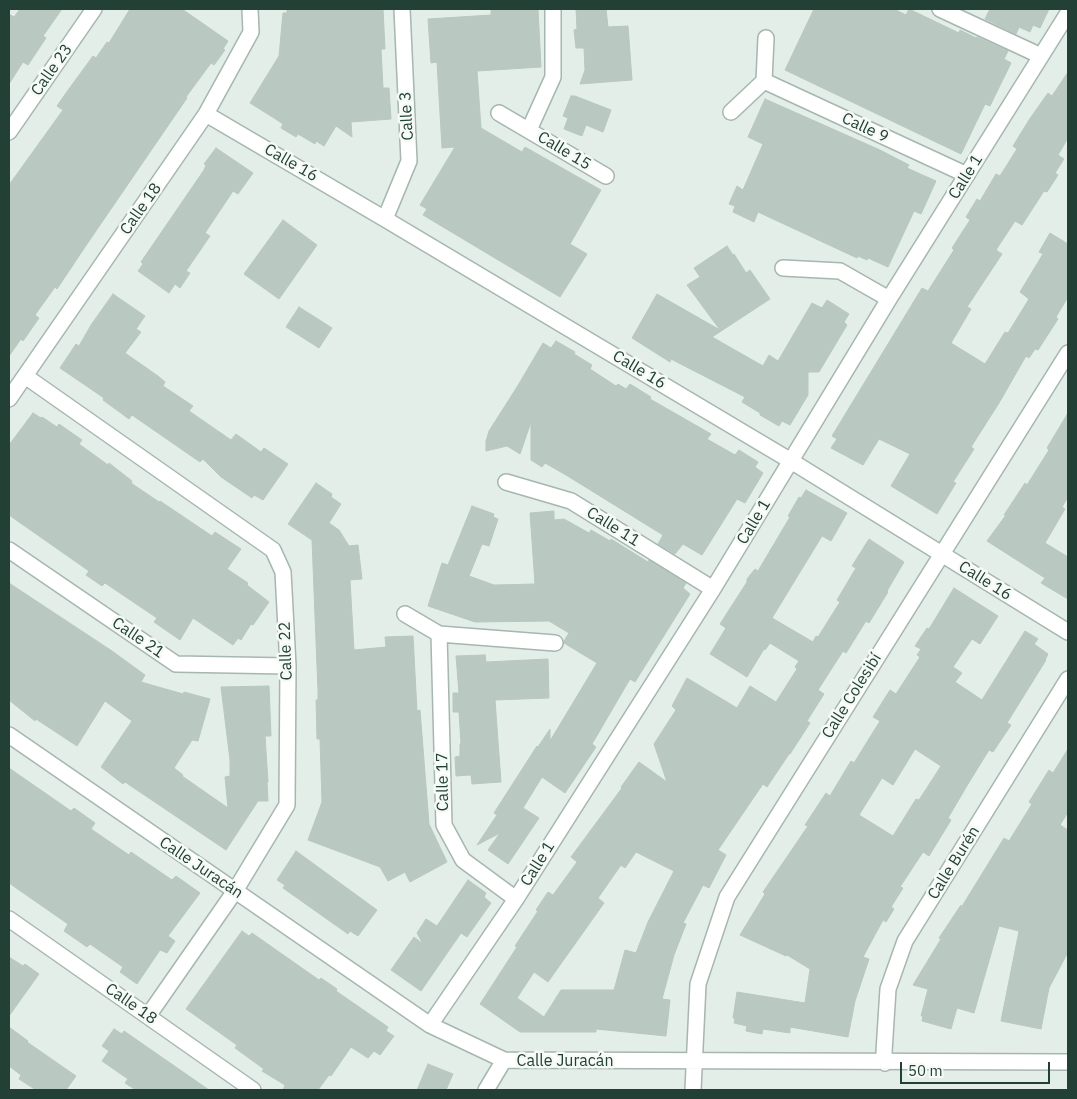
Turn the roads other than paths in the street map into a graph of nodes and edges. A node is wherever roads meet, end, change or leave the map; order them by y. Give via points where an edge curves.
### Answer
1 (94, 9) edge
2 (250, 9) edge
3 (402, 9) edge
4 (553, 9) edge
5 (940, 9) edge
6 (1068, 13) edge
7 (766, 38) dead end
8 (1041, 56) junction
9 (764, 81) junction
10 (731, 112) dead end
11 (499, 113) dead end
12 (206, 114) junction
13 (529, 130) junction
14 (9, 132) edge
15 (966, 175) junction
16 (606, 176) dead end
17 (385, 219) junction
18 (783, 268) dead end
19 (890, 299) junction
20 (1068, 353) edge
21 (25, 376) junction
22 (9, 399) edge
23 (791, 461) junction
24 (506, 482) dead end
25 (9, 550) edge
26 (941, 554) junction
27 (713, 589) junction
28 (405, 614) dead end
29 (1068, 632) edge
30 (439, 634) junction
31 (555, 643) dead end
32 (288, 666) junction
33 (1068, 679) edge
34 (9, 735) edge
35 (235, 891) junction
36 (516, 899) junction
37 (9, 919) edge
38 (148, 1016) junction
39 (430, 1025) junction
40 (504, 1060) junction
41 (694, 1061) junction
42 (885, 1062) junction
43 (1068, 1062) edge
44 (253, 1090) edge
45 (486, 1090) edge
46 (693, 1090) edge

1 - 14 street, Calle 23
2 - 12 street, Calle 18 via 251,32
3 - 17 street, Calle 3 via 409,160
4 - 13 street, Calle 15 via 554,77
5 - 8 street
6 - 8 street, Calle 1
7 - 9 street
8 - 15 street, Calle 1
9 - 10 street
9 - 15 street, Calle 9
11 - 13 street
12 - 17 street, Calle 16
12 - 21 street, Calle 18
13 - 16 street, Calle 15
15 - 19 street, Calle 1
17 - 23 street, Calle 16
18 - 19 street via 840,270
19 - 23 street, Calle 1
20 - 26 street, Calle Colesibí
21 - 22 street, Calle 18
21 - 32 street, Calle 22 via 273,550 283,572
23 - 26 street, Calle 16
23 - 27 street, Calle 1
24 - 27 street, Calle 11 via 571,501
25 - 32 street, Calle 21 via 176,664
26 - 29 street, Calle 16
26 - 41 street, Calle Colesibí via 727,897 698,984
27 - 36 street, Calle 1
28 - 30 street
30 - 31 street
30 - 36 street, Calle 17 via 444,826 463,860
32 - 35 street, Calle 22 via 287,805
33 - 42 street, Calle Burén via 905,941 888,989
34 - 35 street, Calle Juracán
35 - 38 street, Calle 22
35 - 39 street, Calle Juracán
36 - 39 street, Calle 1
37 - 38 street, Calle 18
38 - 44 street, Calle 18
39 - 40 street, Calle Juracán
40 - 41 street, Calle Juracán
40 - 45 street
41 - 42 street, Calle Juracán
41 - 46 street, Calle Colesibí
42 - 43 street, Calle Juracán

